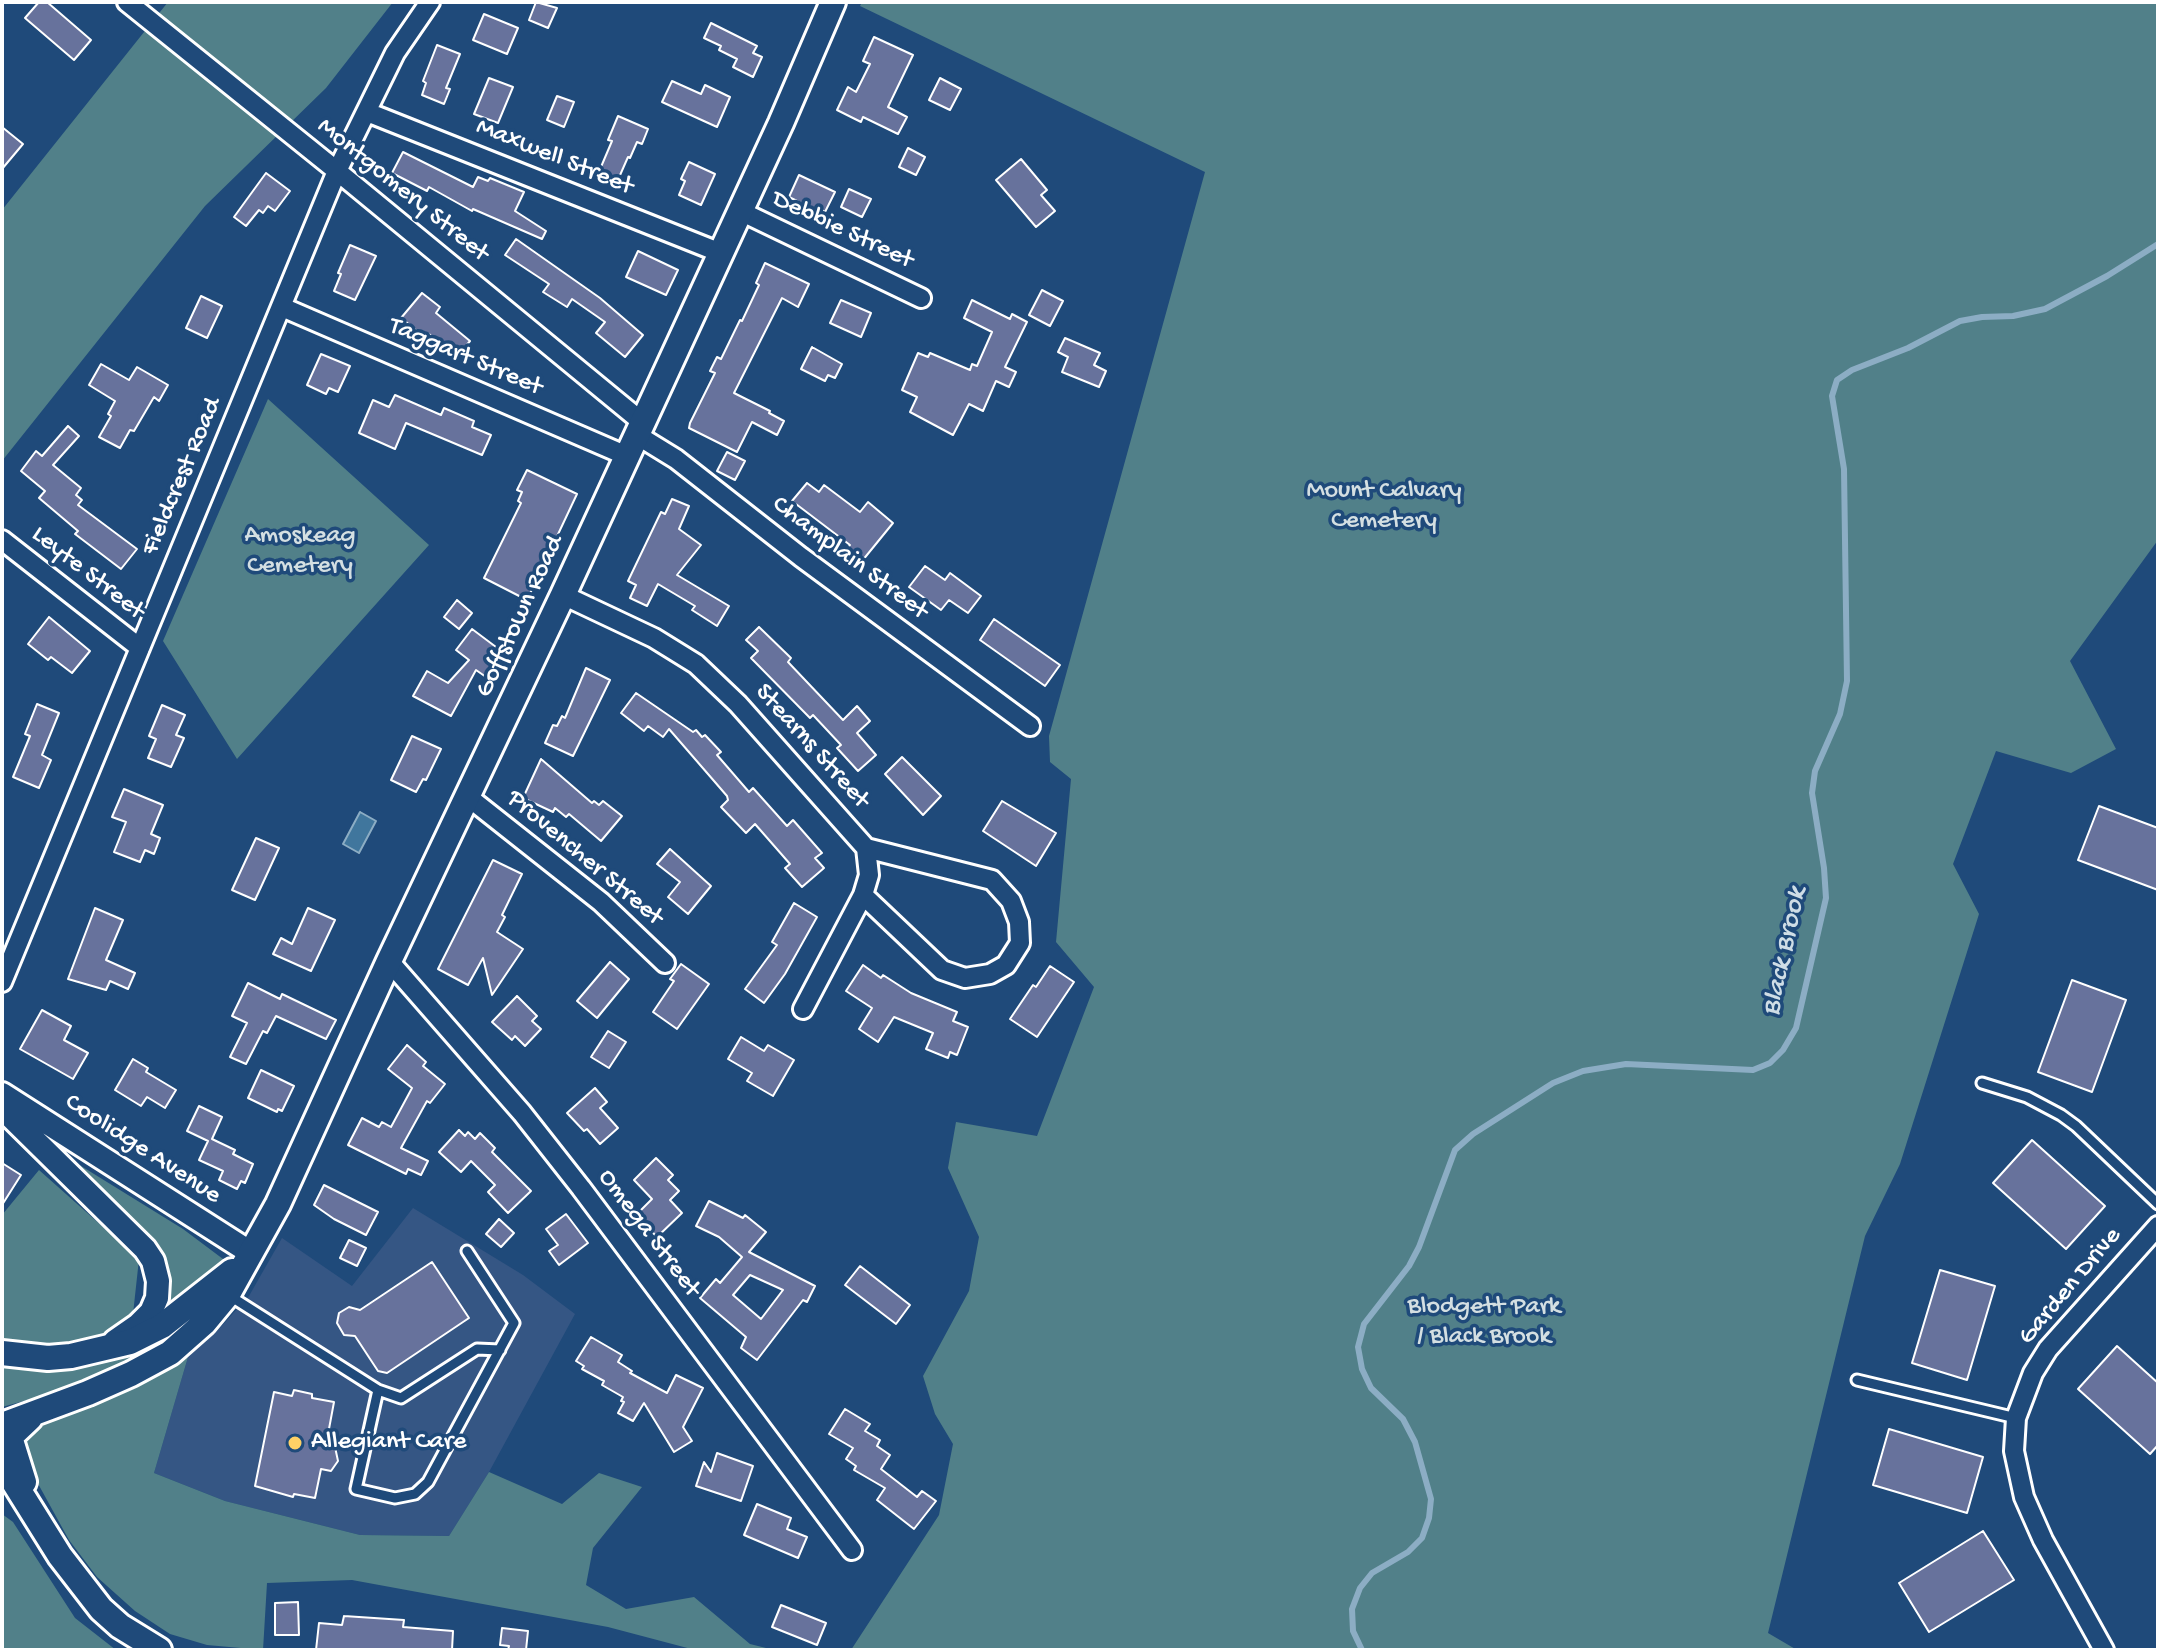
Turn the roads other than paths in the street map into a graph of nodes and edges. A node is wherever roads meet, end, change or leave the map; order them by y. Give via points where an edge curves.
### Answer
1 (127, 2) edge
2 (430, 2) edge
3 (833, 2) edge
4 (367, 112) junction
5 (337, 171) junction
6 (740, 211) junction
7 (721, 253) junction
8 (921, 298) dead end
9 (282, 307) junction
10 (635, 438) junction
11 (2, 540) edge
12 (563, 595) junction
13 (140, 648) junction
14 (1030, 726) dead end
15 (467, 796) junction
16 (866, 848) junction
17 (863, 895) junction
18 (389, 961) junction
19 (665, 963) dead end
20 (2, 982) edge
21 (803, 1009) dead end
22 (1982, 1083) dead end
23 (2, 1094) edge
24 (2, 1108) edge
25 (2158, 1204) edge
26 (2158, 1226) edge
27 (467, 1251) dead end
28 (251, 1253) junction
29 (228, 1294) junction
30 (500, 1350) junction
31 (95, 1352) junction
32 (2, 1353) edge
33 (1857, 1380) dead end
34 (378, 1390) junction
35 (37, 1412) junction
36 (2016, 1418) junction
37 (2, 1425) edge
38 (2, 1463) edge
39 (2, 1490) edge
40 (34, 1515) junction
41 (852, 1550) dead end
42 (159, 1650) edge
43 (2104, 1650) edge

1 - 5 street, Montgomery Street
2 - 4 street, Fieldcrest Road via 395,53
3 - 6 main road, Goffstown Road
4 - 5 street, Fieldcrest Road
4 - 7 street, Maxwell Street
5 - 9 street, Fieldcrest Road
5 - 10 street, Montgomery Street
6 - 7 main road, Goffstown Road
6 - 8 street, Debbie Street
7 - 10 main road, Goffstown Road
9 - 10 street, Taggart Street
9 - 13 street, Fieldcrest Road
10 - 12 main road, Goffstown Road
10 - 14 street, Champlain Street via 676,459
11 - 13 street, Leyte Street
12 - 15 main road, Goffstown Road
12 - 16 street, Stearns Street via 696,664
13 - 20 street, Fieldcrest Road
15 - 18 main road, Goffstown Road
15 - 19 street, Provencher Street via 601,902
16 - 17 street, Stearns Street via 869,875
16 - 17 street via 992,880 1011,901 1020,943 1006,965 965,978 942,970 922,954
17 - 21 street, Stearns Street
18 - 28 main road, Goffstown Road
18 - 41 street, Omega Street via 581,1188
22 - 25 lane via 2061,1115
23 - 28 street, Coolidge Avenue
24 - 31 street via 153,1261 158,1281 151,1312
26 - 36 street, Garden Drive via 2048,1349
27 - 30 lane via 514,1323
28 - 29 main road, Goffstown Road
28 - 31 main road, Goffstown Road via 162,1326
29 - 34 lane
29 - 35 main road, Goffstown Road via 170,1353
30 - 34 lane via 477,1349 401,1398
30 - 34 lane via 428,1482 415,1494 395,1498 356,1489
31 - 32 main road, Goffstown Road via 48,1358
33 - 36 lane
35 - 37 main road, Goffstown Road
35 - 40 main road via 10,1437
36 - 43 street, Garden Drive via 2014,1451 2024,1497
38 - 40 main road
39 - 40 main road
40 - 42 main road via 101,1609

